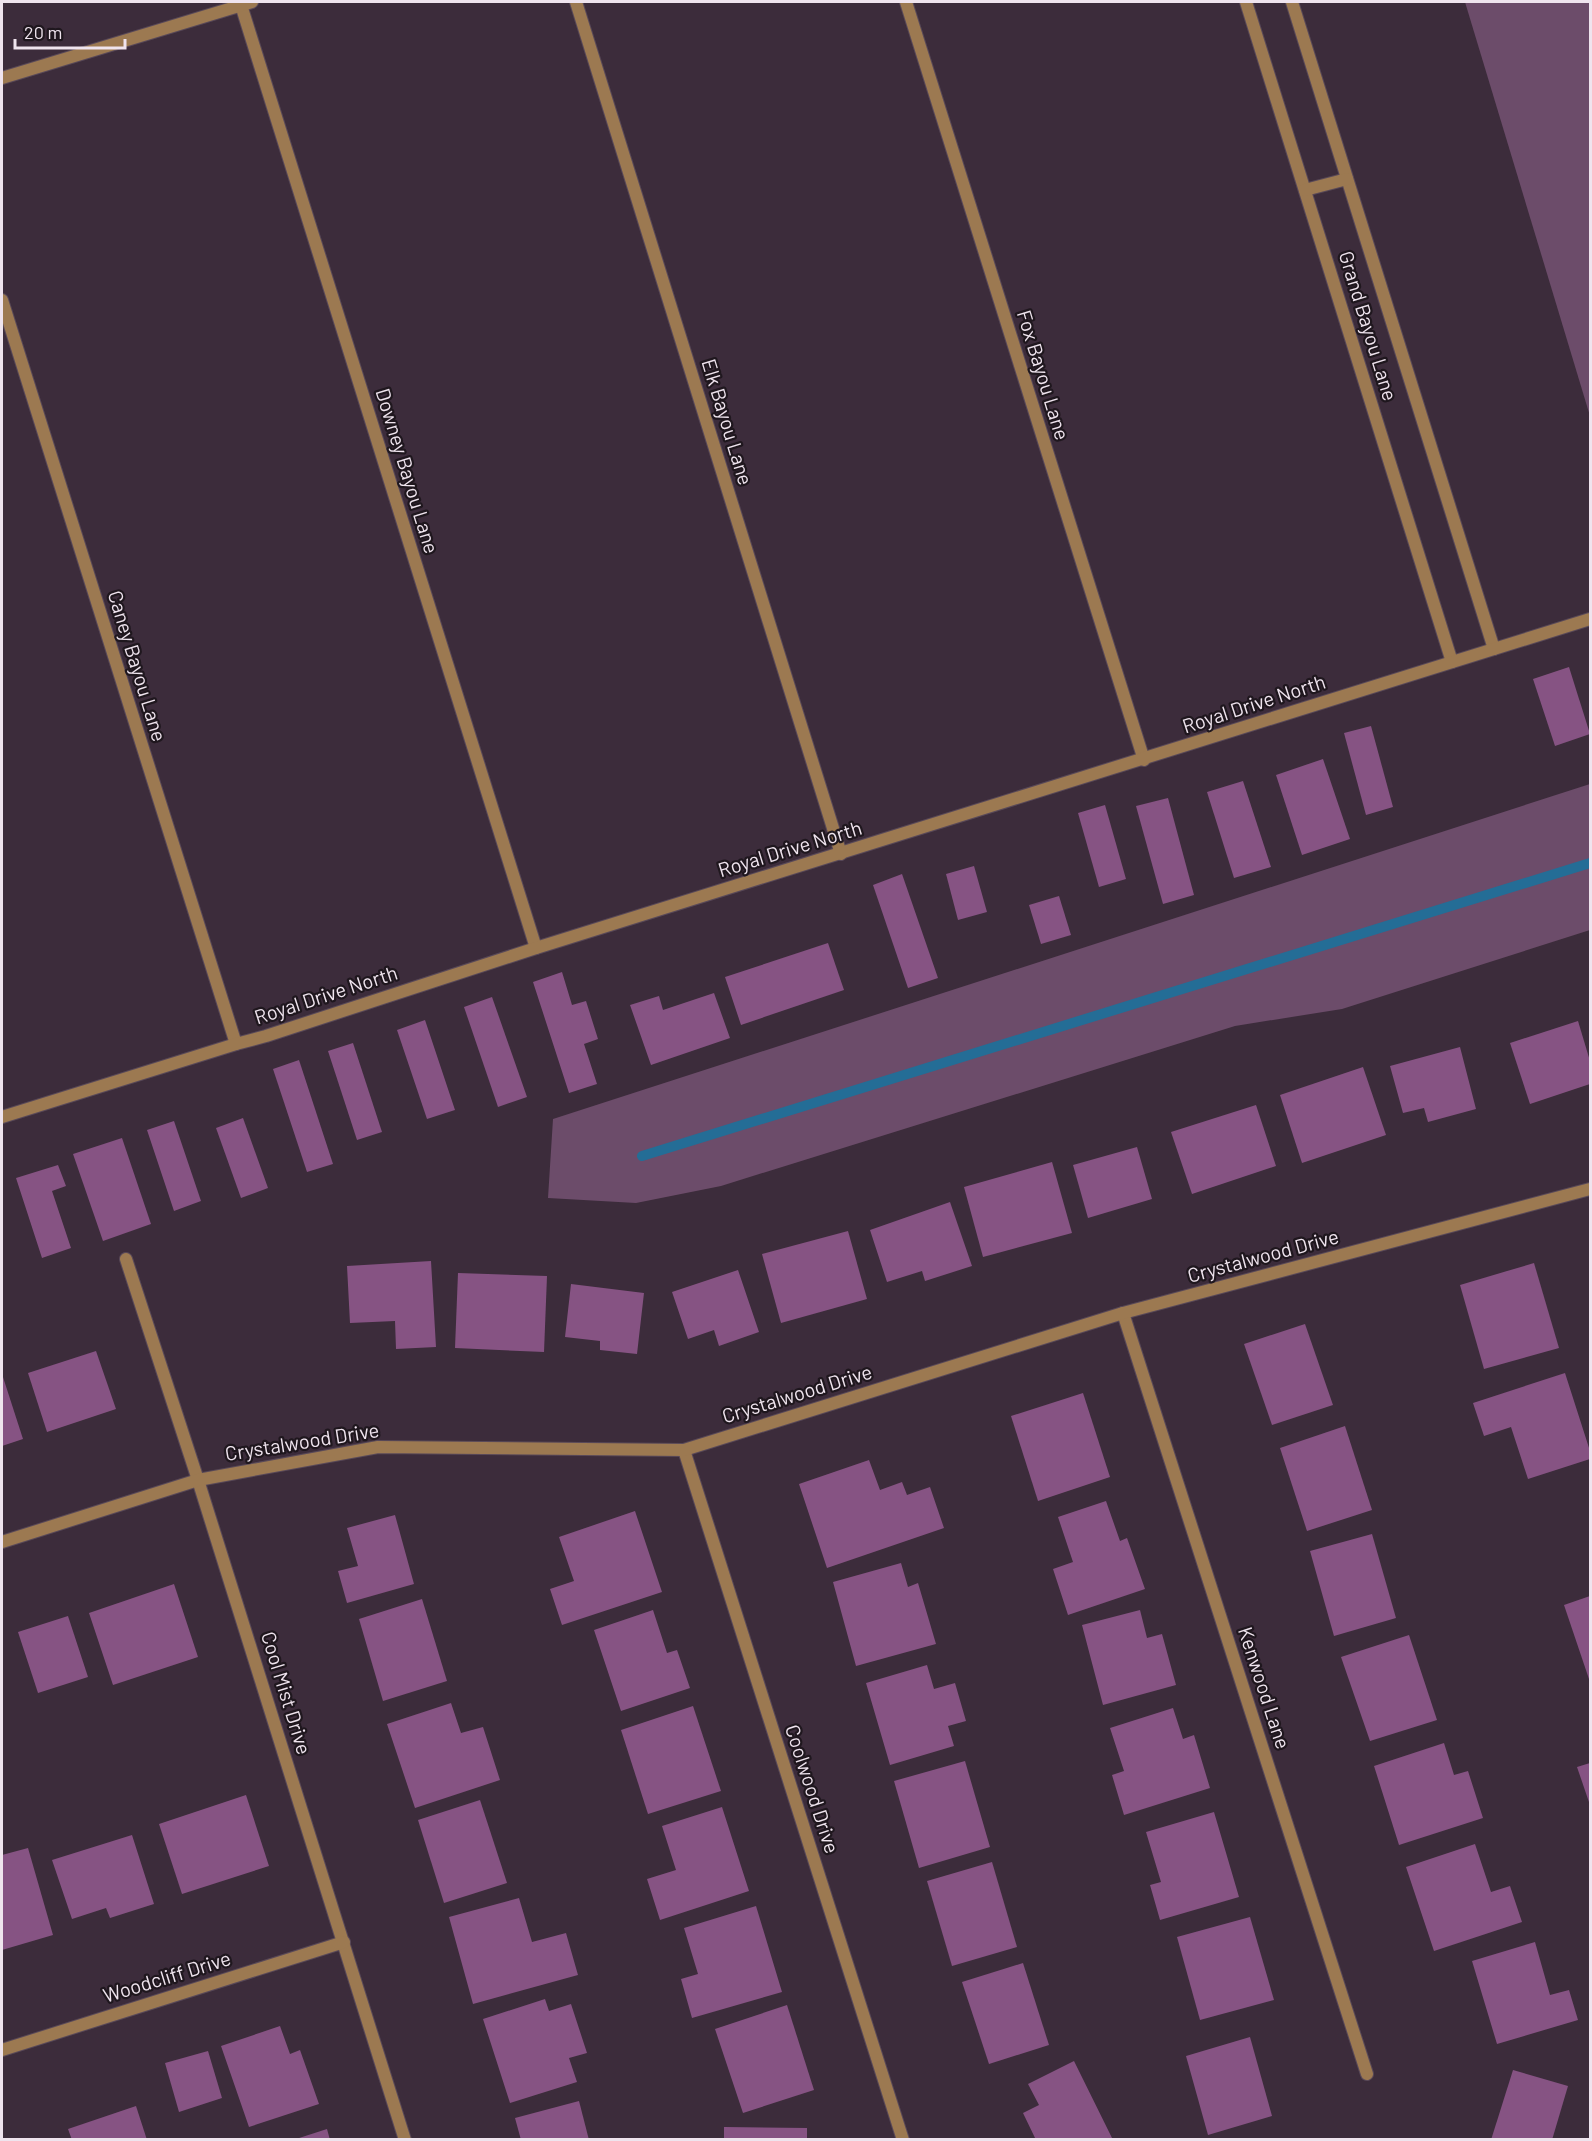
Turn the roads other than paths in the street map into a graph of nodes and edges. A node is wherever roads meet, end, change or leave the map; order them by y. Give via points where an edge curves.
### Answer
1 (576, 2) edge
2 (906, 2) edge
3 (1246, 2) edge
4 (1292, 2) edge
5 (247, 3) edge
6 (2, 78) edge
7 (1347, 179) junction
8 (1305, 190) junction
9 (2, 300) edge
10 (1590, 619) edge
11 (1494, 649) junction
12 (1452, 662) junction
13 (1144, 760) junction
14 (841, 854) junction
15 (536, 948) junction
16 (236, 1044) junction
17 (2, 1117) edge
18 (1589, 1194) edge
19 (126, 1259) dead end
20 (1123, 1313) junction
21 (684, 1450) junction
22 (198, 1480) junction
23 (2, 1542) edge
24 (344, 1942) junction
25 (2, 2050) edge
26 (1367, 2074) dead end
27 (405, 2139) edge
28 (903, 2139) edge

1 - 14 street, Elk Bayou Lane
2 - 13 street, Fox Bayou Lane
3 - 8 street, Grand Bayou Lane
4 - 7 street, Grand Bayou Lane
5 - 6 street
5 - 15 street, Downey Bayou Lane
7 - 8 street
7 - 11 street, Grand Bayou Lane
8 - 12 street, Grand Bayou Lane
9 - 16 street, Caney Bayou Lane
10 - 11 street, Royal Drive North
11 - 12 street, Royal Drive North
12 - 13 street, Royal Drive North
13 - 14 street, Royal Drive North
14 - 15 street, Royal Drive North
15 - 16 street, Royal Drive North
16 - 17 street, Royal Drive North
18 - 20 street, Crystalwood Drive
19 - 22 street, Cool Mist Drive
20 - 21 street, Crystalwood Drive
20 - 26 street, Kenwood Lane
21 - 22 street, Crystalwood Drive via 378,1447
21 - 28 street, Coolwood Drive
22 - 23 street, Crystalwood Drive
22 - 24 street, Cool Mist Drive
24 - 25 street, Woodcliff Drive
24 - 27 street, Cool Mist Drive

